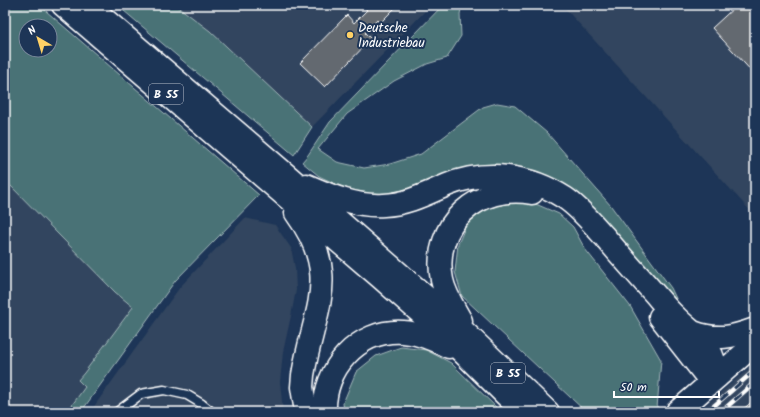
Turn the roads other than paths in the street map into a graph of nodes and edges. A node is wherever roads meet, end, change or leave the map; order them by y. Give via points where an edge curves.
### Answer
1 (63, 5) edge
2 (88, 5) edge
3 (279, 180) junction
4 (755, 329) edge
5 (694, 332) junction
6 (466, 344) junction
7 (755, 344) edge
8 (714, 380) junction
9 (117, 412) edge
10 (212, 412) edge
11 (306, 412) edge
12 (325, 412) edge
13 (523, 412) edge
14 (548, 412) edge
15 (677, 412) edge

1 - 3 main road, B 55
2 - 3 main road, B 55
3 - 5 main road via 346,201 369,205 400,204 478,177 509,176 539,184 578,209 659,300
3 - 6 main road, B 55
3 - 11 main road via 307,229 322,274 321,299 303,375
4 - 5 main road via 726,337
5 - 8 main road via 705,343 714,359
6 - 8 main road via 442,281 441,257 447,234 460,214 479,199 512,190 529,192 555,202 582,226
6 - 12 main road via 413,333 390,332 367,339 348,352 334,370 326,392
6 - 13 main road, B 55
6 - 14 main road, B 55
7 - 8 main road
8 - 15 main road
9 - 10 lane via 141,394 164,390 187,395

